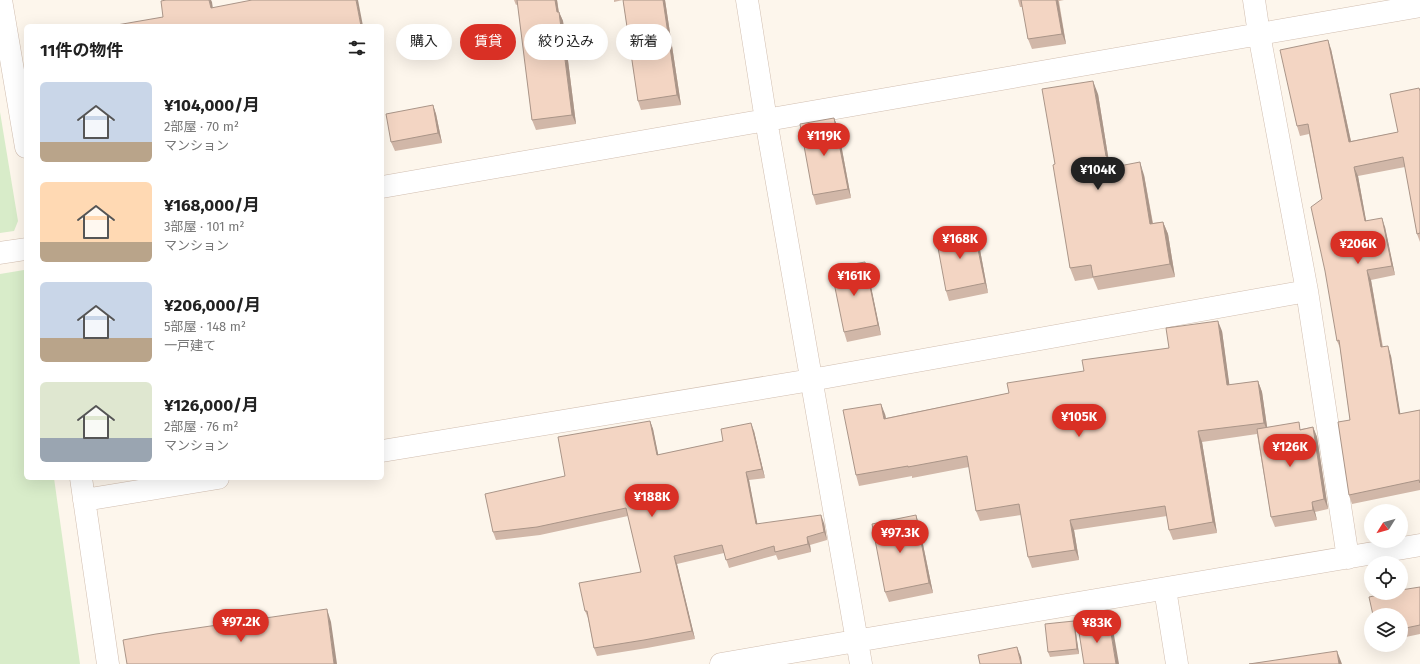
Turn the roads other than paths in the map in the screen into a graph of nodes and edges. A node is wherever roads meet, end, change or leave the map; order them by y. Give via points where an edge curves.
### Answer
1 (1, 0) edge
2 (747, 0) edge
3 (1254, 0) edge
4 (1420, 6) edge
5 (1259, 34) junction
6 (766, 120) junction
7 (24, 135) edge
8 (384, 187) edge
9 (24, 249) edge
10 (0, 253) edge
11 (1307, 291) junction
12 (811, 380) junction
13 (384, 451) edge
14 (81, 480) edge
15 (206, 480) edge
16 (84, 500) junction
17 (1420, 545) edge
18 (1348, 558) junction
19 (1164, 589) junction
20 (856, 641) junction
21 (108, 664) edge
22 (721, 664) edge
23 (860, 664) edge
24 (1177, 664) edge

1 - 7 street
2 - 6 street
3 - 5 street
4 - 5 street
5 - 6 street
5 - 11 street
6 - 8 street
6 - 12 street
9 - 10 street
11 - 12 street
11 - 18 street
12 - 13 street
12 - 20 street
14 - 16 street
15 - 16 street
16 - 21 street
17 - 18 street
18 - 19 street
19 - 20 street
19 - 24 street
20 - 22 street
20 - 23 street

